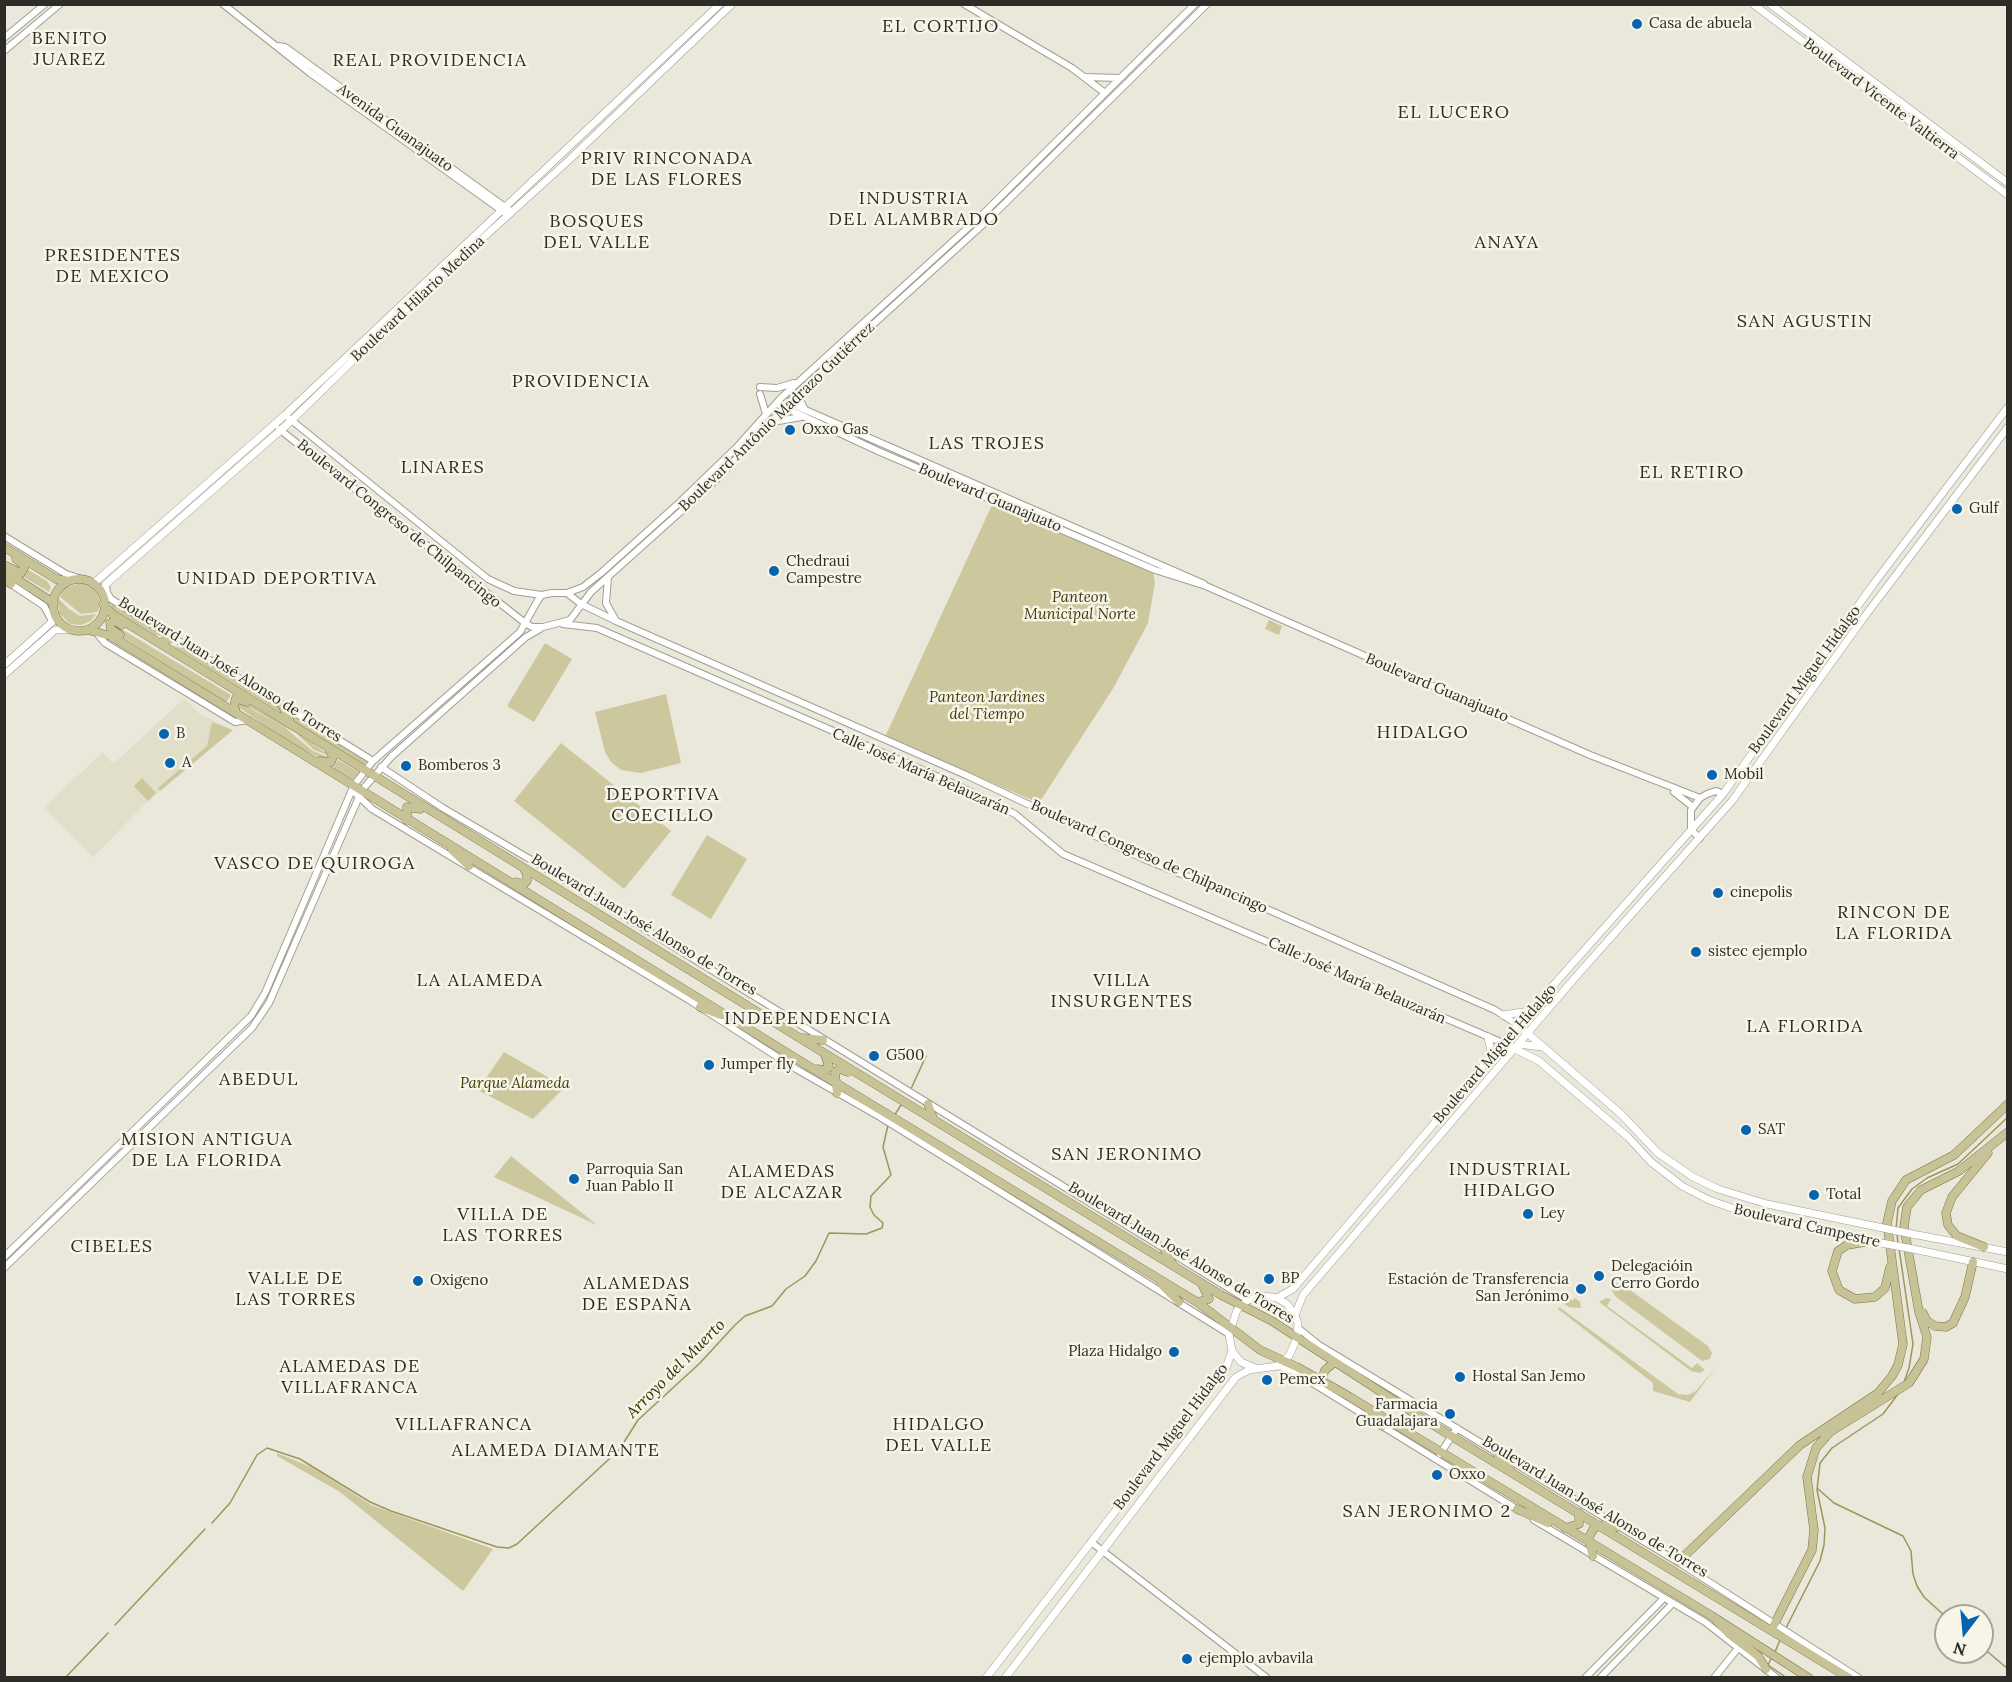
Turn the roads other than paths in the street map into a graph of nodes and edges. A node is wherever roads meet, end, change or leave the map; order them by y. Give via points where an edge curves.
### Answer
1 (45, 4) edge
2 (60, 4) edge
3 (223, 4) edge
4 (720, 4) edge
5 (732, 4) edge
6 (964, 4) edge
7 (1195, 4) edge
8 (1207, 4) edge
9 (1753, 4) edge
10 (1770, 4) edge
11 (4, 38) edge
12 (4, 51) edge
13 (1084, 76) junction
14 (1120, 78) junction
15 (1105, 93) junction
16 (2007, 183) edge
17 (529, 192) junction
18 (2007, 195) edge
19 (507, 211) junction
20 (798, 382) junction
21 (801, 390) junction
22 (779, 401) junction
23 (786, 405) junction
24 (2007, 407) edge
25 (766, 414) junction
26 (804, 414) junction
27 (288, 418) junction
28 (770, 424) junction
29 (276, 427) junction
30 (2007, 427) edge
31 (4, 536) edge
32 (443, 543) junction
33 (4, 549) edge
34 (433, 552) junction
35 (4, 565) edge
36 (4, 571) edge
37 (608, 577) junction
38 (7, 581) edge
39 (70, 581) junction
40 (89, 582) junction
41 (104, 588) junction
42 (567, 593) junction
43 (542, 596) junction
44 (104, 604) junction
45 (581, 604) junction
46 (54, 607) junction
47 (616, 621) junction
48 (52, 622) junction
49 (525, 623) junction
50 (560, 624) junction
51 (543, 627) junction
52 (72, 629) junction
53 (92, 631) junction
54 (173, 637) junction
55 (158, 642) junction
56 (670, 645) junction
57 (664, 657) junction
58 (150, 661) junction
59 (4, 665) edge
60 (158, 674) junction
61 (4, 675) edge
62 (180, 679) junction
63 (282, 705) junction
64 (237, 713) junction
65 (249, 720) junction
66 (283, 720) junction
67 (292, 726) junction
68 (289, 746) junction
69 (328, 748) junction
70 (373, 761) junction
71 (381, 767) junction
72 (365, 769) junction
73 (374, 774) junction
74 (353, 787) junction
75 (1669, 787) junction
76 (360, 794) junction
77 (1723, 794) junction
78 (1700, 798) junction
79 (1693, 807) junction
80 (407, 820) junction
81 (464, 825) junction
82 (1691, 830) junction
83 (1702, 835) junction
84 (442, 840) junction
85 (469, 866) junction
86 (521, 867) junction
87 (496, 872) junction
88 (659, 938) junction
89 (654, 947) junction
90 (691, 959) junction
91 (687, 967) junction
92 (700, 1007) junction
93 (1532, 1010) junction
94 (1503, 1015) junction
95 (1518, 1025) junction
96 (749, 1028) junction
97 (1529, 1034) junction
98 (1488, 1037) junction
99 (800, 1038) junction
100 (822, 1040) junction
101 (1503, 1043) junction
102 (1517, 1046) junction
103 (1546, 1048) junction
104 (824, 1053) junction
105 (1492, 1056) junction
106 (794, 1057) junction
107 (807, 1065) junction
108 (796, 1069) junction
109 (868, 1080) junction
110 (836, 1083) junction
111 (837, 1093) junction
112 (851, 1100) junction
113 (871, 1104) junction
114 (928, 1104) junction
115 (2007, 1104) edge
116 (933, 1118) junction
117 (892, 1121) junction
118 (2007, 1132) edge
119 (1997, 1143) junction
120 (1871, 1240) junction
121 (1984, 1247) junction
122 (1164, 1249) junction
123 (2007, 1252) edge
124 (1892, 1256) junction
125 (4, 1257) edge
126 (1973, 1262) junction
127 (1175, 1266) junction
128 (4, 1268) edge
129 (2007, 1269) edge
130 (1148, 1273) junction
131 (1198, 1281) junction
132 (1916, 1294) junction
133 (1276, 1298) junction
134 (1179, 1302) junction
135 (1197, 1302) junction
136 (1246, 1302) junction
137 (1295, 1315) junction
138 (1298, 1328) junction
139 (1230, 1331) junction
140 (1297, 1338) junction
141 (1319, 1345) junction
142 (1232, 1351) junction
143 (1285, 1361) junction
144 (1335, 1362) junction
145 (1277, 1366) junction
146 (1255, 1368) junction
147 (1321, 1381) junction
148 (1362, 1404) junction
149 (1382, 1426) junction
150 (1457, 1428) junction
151 (1452, 1436) junction
152 (1497, 1454) junction
153 (1438, 1456) junction
154 (1515, 1474) junction
155 (1523, 1479) junction
156 (1541, 1481) junction
157 (1517, 1509) junction
158 (1579, 1513) junction
159 (1600, 1526) junction
160 (1618, 1527) junction
161 (1565, 1528) junction
162 (1091, 1542) junction
163 (1589, 1543) junction
164 (1103, 1552) junction
165 (1593, 1556) junction
166 (1678, 1562) junction
167 (1665, 1598) junction
168 (1673, 1603) junction
169 (1712, 1616) junction
170 (1773, 1626) junction
171 (1790, 1638) junction
172 (1739, 1647) junction
173 (1766, 1669) junction
174 (986, 1677) edge
175 (1005, 1677) edge
176 (1267, 1677) edge
177 (1585, 1677) edge
178 (1600, 1677) edge
179 (1714, 1677) edge
180 (1777, 1677) edge
181 (1809, 1677) edge
182 (1849, 1677) edge
183 (1859, 1677) edge

1 - 11 street
2 - 12 street
3 - 19 street, Avenida Guanajuato via 310,73
4 - 17 main road, Boulevard Hilario Medina
5 - 17 main road, Boulevard Hilario Medina
6 - 13 street
7 - 14 street, Boulevard Antônio Madrazo Gutiérrez
8 - 21 street, Boulevard Antônio Madrazo Gutiérrez via 989,219
9 - 18 main road, Boulevard Vicente Valtierra
10 - 16 main road, Boulevard Vicente Valtierra
13 - 14 street
13 - 15 street
14 - 15 street, Boulevard Antônio Madrazo Gutiérrez
15 - 20 street, Boulevard Antônio Madrazo Gutiérrez via 983,214
17 - 19 main road, Boulevard Hilario Medina
19 - 27 main road, Boulevard Hilario Medina
20 - 22 street, Boulevard Antônio Madrazo Gutiérrez
20 - 25 street via 760,391
21 - 23 street, Boulevard Antônio Madrazo Gutiérrez
21 - 26 street
22 - 23 street, Boulevard Guanajuato
22 - 25 street, Boulevard Antônio Madrazo Gutiérrez
23 - 26 street, Boulevard Guanajuato
23 - 28 street, Boulevard Antônio Madrazo Gutiérrez
24 - 77 main road, Boulevard Miguel Hidalgo
25 - 42 street, Boulevard Antônio Madrazo Gutiérrez via 633,546 588,584
26 - 28 street
26 - 75 street, Boulevard Guanajuato
27 - 29 main road, Boulevard Hilario Medina
27 - 32 street, Boulevard Congreso de Chilpancingo
28 - 37 street, Boulevard Antônio Madrazo Gutiérrez
29 - 34 street, Boulevard Congreso de Chilpancingo
29 - 40 main road, Boulevard Hilario Medina
29 - 41 main road, Boulevard Hilario Medina
30 - 83 main road, Boulevard Miguel Hidalgo via 1732,801
31 - 40 street via 66,574
32 - 34 street
32 - 43 street, Boulevard Congreso de Chilpancingo via 501,586
33 - 35 main road via 23,564 24,570 17,573
33 - 39 main road via 56,579
34 - 49 street, Boulevard Congreso de Chilpancingo
36 - 46 main road
37 - 45 street, Boulevard Antônio Madrazo Gutiérrez
37 - 47 street via 606,603
38 - 48 street via 49,610
39 - 40 main road
39 - 46 main road via 55,592
40 - 41 main road
41 - 44 main road
41 - 54 street, Boulevard Juan José Alonso de Torres via 111,599
42 - 43 street, Boulevard Congreso de Chilpancingo
42 - 45 street, Boulevard Congreso de Chilpancingo
43 - 49 street
44 - 53 main road
44 - 55 main road, Boulevard Juan José Alonso de Torres via 112,614
45 - 47 street, Boulevard Congreso de Chilpancingo
45 - 50 street, Boulevard Antônio Madrazo Gutiérrez via 574,616
46 - 48 main road
46 - 52 main road via 59,623
47 - 56 street, Boulevard Congreso de Chilpancingo
48 - 59 main road
49 - 51 street
49 - 70 street
50 - 51 street, Calle José María Belauzarán
50 - 57 street, Calle José María Belauzarán via 597,628
51 - 71 street via 526,637
52 - 53 main road
52 - 61 main road via 56,630
53 - 58 main road, Boulevard Juan José Alonso de Torres via 111,636
53 - 60 street
54 - 55 main road
54 - 63 street, Boulevard Juan José Alonso de Torres
55 - 58 main road via 115,621 110,623 113,631
55 - 66 main road, Boulevard Juan José Alonso de Torres
56 - 57 street
56 - 94 street, Boulevard Congreso de Chilpancingo via 966,775 1144,859 1251,902
57 - 98 street, Calle José María Belauzarán via 986,799 1024,820 1068,856
58 - 60 main road
58 - 62 main road, Boulevard Juan José Alonso de Torres
60 - 62 main road
60 - 65 street via 235,722
62 - 64 main road, Boulevard Juan José Alonso de Torres
63 - 67 main road
63 - 70 street, Boulevard Juan José Alonso de Torres
64 - 65 main road, Boulevard Juan José Alonso de Torres
64 - 66 main road via 234,704 239,698
65 - 68 main road, Boulevard Juan José Alonso de Torres
66 - 67 main road, Boulevard Juan José Alonso de Torres
67 - 69 main road, Boulevard Juan José Alonso de Torres
68 - 69 main road via 326,764 333,760
68 - 74 main road, Boulevard Juan José Alonso de Torres
69 - 72 main road, Boulevard Juan José Alonso de Torres
70 - 72 street
71 - 73 street
71 - 81 street, Boulevard Juan José Alonso de Torres
72 - 73 main road, Boulevard Juan José Alonso de Torres
72 - 74 street
73 - 76 street
73 - 81 main road, Boulevard Juan José Alonso de Torres
74 - 76 main road, Boulevard Juan José Alonso de Torres
74 - 125 street via 265,993 251,1016
75 - 78 street, Boulevard Guanajuato
75 - 79 street, Boulevard Guanajuato
76 - 80 main road, Boulevard Juan José Alonso de Torres
76 - 85 street via 372,809
76 - 128 street via 258,1021
77 - 78 street, Boulevard Guanajuato via 1713,792
77 - 82 main road, Boulevard Miguel Hidalgo
77 - 83 main road via 1725,802
78 - 79 street
79 - 82 street via 1689,816
80 - 81 main road via 406,809 413,806
80 - 84 main road, Boulevard Juan José Alonso de Torres
81 - 86 main road, Boulevard Juan José Alonso de Torres
81 - 88 street, Boulevard Juan José Alonso de Torres
82 - 83 street
82 - 93 main road, Boulevard Miguel Hidalgo
83 - 97 main road, Boulevard Miguel Hidalgo
84 - 85 main road
84 - 87 main road, Boulevard Juan José Alonso de Torres
85 - 92 street
86 - 87 main road via 528,878 524,884
86 - 89 main road, Boulevard Juan José Alonso de Torres
87 - 96 main road, Boulevard Juan José Alonso de Torres
88 - 89 street
88 - 90 street, Boulevard Juan José Alonso de Torres
89 - 91 main road, Boulevard Juan José Alonso de Torres
90 - 91 street
90 - 100 street, Boulevard Juan José Alonso de Torres
91 - 99 main road, Boulevard Juan José Alonso de Torres
92 - 96 main road
92 - 108 street
93 - 94 main road
93 - 95 main road, Boulevard Miguel Hidalgo
94 - 95 street, Boulevard Congreso de Chilpancingo
95 - 97 main road, Boulevard Campestre
95 - 101 main road, Boulevard Miguel Hidalgo
96 - 106 main road, Boulevard Juan José Alonso de Torres
97 - 102 main road, Boulevard Miguel Hidalgo
97 - 103 main road, Boulevard Campestre
98 - 101 street, Calle José María Belauzarán
98 - 105 main road
99 - 100 main road
99 - 104 main road, Boulevard Juan José Alonso de Torres
100 - 114 street, Boulevard Juan José Alonso de Torres
101 - 102 main road
101 - 105 main road, Boulevard Miguel Hidalgo
102 - 103 main road
102 - 120 main road, Boulevard Campestre via 1546,1066 1682,1186 1736,1210
102 - 137 main road, Boulevard Miguel Hidalgo via 1303,1295
103 - 121 main road, Boulevard Campestre, bridge via 1621,1114 1658,1153 1718,1189 1767,1204
104 - 107 main road via 829,1063 827,1070
104 - 109 main road, Boulevard Juan José Alonso de Torres
105 - 133 main road, Boulevard Miguel Hidalgo via 1290,1292
106 - 107 main road, Boulevard Juan José Alonso de Torres
106 - 108 main road
107 - 110 main road, Boulevard Juan José Alonso de Torres
108 - 111 street
109 - 110 main road via 840,1069 835,1072
109 - 116 main road, Boulevard Juan José Alonso de Torres
110 - 111 main road
110 - 113 main road, Boulevard Juan José Alonso de Torres
111 - 112 street
112 - 113 main road
112 - 117 street
113 - 117 main road, Boulevard Juan José Alonso de Torres
114 - 116 main road
114 - 122 street, Boulevard Juan José Alonso de Torres
115 - 124 main road via 1954,1155 1911,1176 1902,1185 1892,1201 1887,1223
116 - 127 main road, Boulevard Juan José Alonso de Torres
117 - 130 main road, Boulevard Juan José Alonso de Torres
117 - 134 street
118 - 119 main road
119 - 121 main road via 1946,1209 1948,1225 1957,1236
119 - 132 main road via 1922,1191 1907,1207 1904,1227
120 - 124 main road via 1847,1245 1835,1256 1833,1276 1844,1294 1861,1300 1881,1293 1888,1282
120 - 126 main road, Boulevard Campestre, bridge
121 - 123 main road, Boulevard Campestre
122 - 127 main road
122 - 136 street, Boulevard Juan José Alonso de Torres
124 - 166 main road via 1903,1334 1902,1354 1892,1376 1878,1393 1800,1445
126 - 129 main road, Boulevard Campestre
126 - 132 main road via 1962,1308 1951,1325 1938,1327 1928,1322
127 - 131 main road, Boulevard Juan José Alonso de Torres
130 - 134 main road
130 - 135 main road, Boulevard Juan José Alonso de Torres
131 - 135 main road via 1209,1298
131 - 136 main road, Boulevard Juan José Alonso de Torres
132 - 170 main road via 1927,1343 1924,1359 1914,1377 1899,1390 1825,1436 1811,1458 1807,1477 1814,1530 1812,1550
133 - 136 main road via 1264,1296
133 - 137 main road
134 - 139 street
135 - 139 main road, Boulevard Juan José Alonso de Torres
136 - 139 main road via 1235,1314
136 - 140 main road, Boulevard Juan José Alonso de Torres
137 - 138 main road
138 - 140 main road
138 - 141 street, Boulevard Juan José Alonso de Torres
139 - 142 main road, Boulevard Miguel Hidalgo
139 - 143 main road, Boulevard Juan José Alonso de Torres
140 - 143 main road
140 - 144 main road, Boulevard Juan José Alonso de Torres
141 - 144 main road
141 - 150 street, Boulevard Juan José Alonso de Torres
142 - 146 main road via 1240,1362
142 - 162 main road, Boulevard Miguel Hidalgo via 1226,1368
143 - 145 main road, Boulevard Miguel Hidalgo
143 - 147 main road, Boulevard Juan José Alonso de Torres
144 - 147 main road via 1325,1370
144 - 151 main road, Boulevard Juan José Alonso de Torres
145 - 146 main road, Boulevard Miguel Hidalgo
145 - 149 street, Boulevard Juan José Alonso de Torres via 1293,1371
146 - 164 main road, Boulevard Miguel Hidalgo via 1236,1377
147 - 148 main road, Boulevard Juan José Alonso de Torres
148 - 149 main road
148 - 153 main road, Boulevard Juan José Alonso de Torres
149 - 153 street, Boulevard Juan José Alonso de Torres
150 - 151 street
150 - 152 street, Boulevard Juan José Alonso de Torres
151 - 153 street
151 - 154 main road, Boulevard Juan José Alonso de Torres
152 - 154 main road
152 - 156 street, Boulevard Juan José Alonso de Torres
153 - 157 street, Boulevard Juan José Alonso de Torres
153 - 161 main road, Boulevard Juan José Alonso de Torres
154 - 155 main road, Boulevard Juan José Alonso de Torres
155 - 156 main road
155 - 158 main road, Boulevard Juan José Alonso de Torres
156 - 160 street, Boulevard Juan José Alonso de Torres
157 - 161 main road
157 - 165 street, Boulevard Juan José Alonso de Torres
158 - 159 main road, Boulevard Juan José Alonso de Torres
158 - 161 main road via 1579,1524
159 - 160 main road
159 - 163 main road via 1592,1530
159 - 170 main road, Boulevard Juan José Alonso de Torres
160 - 166 street, Boulevard Juan José Alonso de Torres
161 - 163 main road, Boulevard Juan José Alonso de Torres
162 - 164 street
162 - 174 main road, Boulevard Miguel Hidalgo
163 - 165 main road
163 - 169 main road, Boulevard Juan José Alonso de Torres
164 - 175 main road, Boulevard Miguel Hidalgo
164 - 176 street
165 - 167 street, Boulevard Juan José Alonso de Torres
166 - 170 street, Boulevard Juan José Alonso de Torres
167 - 168 street, Boulevard Juan José Alonso de Torres
167 - 177 street
168 - 172 street, Boulevard Juan José Alonso de Torres
168 - 178 street
169 - 173 main road via 1758,1656
169 - 181 main road, Boulevard Juan José Alonso de Torres
170 - 171 main road, Boulevard Juan José Alonso de Torres
171 - 182 main road, Boulevard Juan José Alonso de Torres
171 - 183 street, Boulevard Juan José Alonso de Torres
172 - 173 street, Boulevard Juan José Alonso de Torres
172 - 179 street
173 - 180 street, Boulevard Juan José Alonso de Torres

